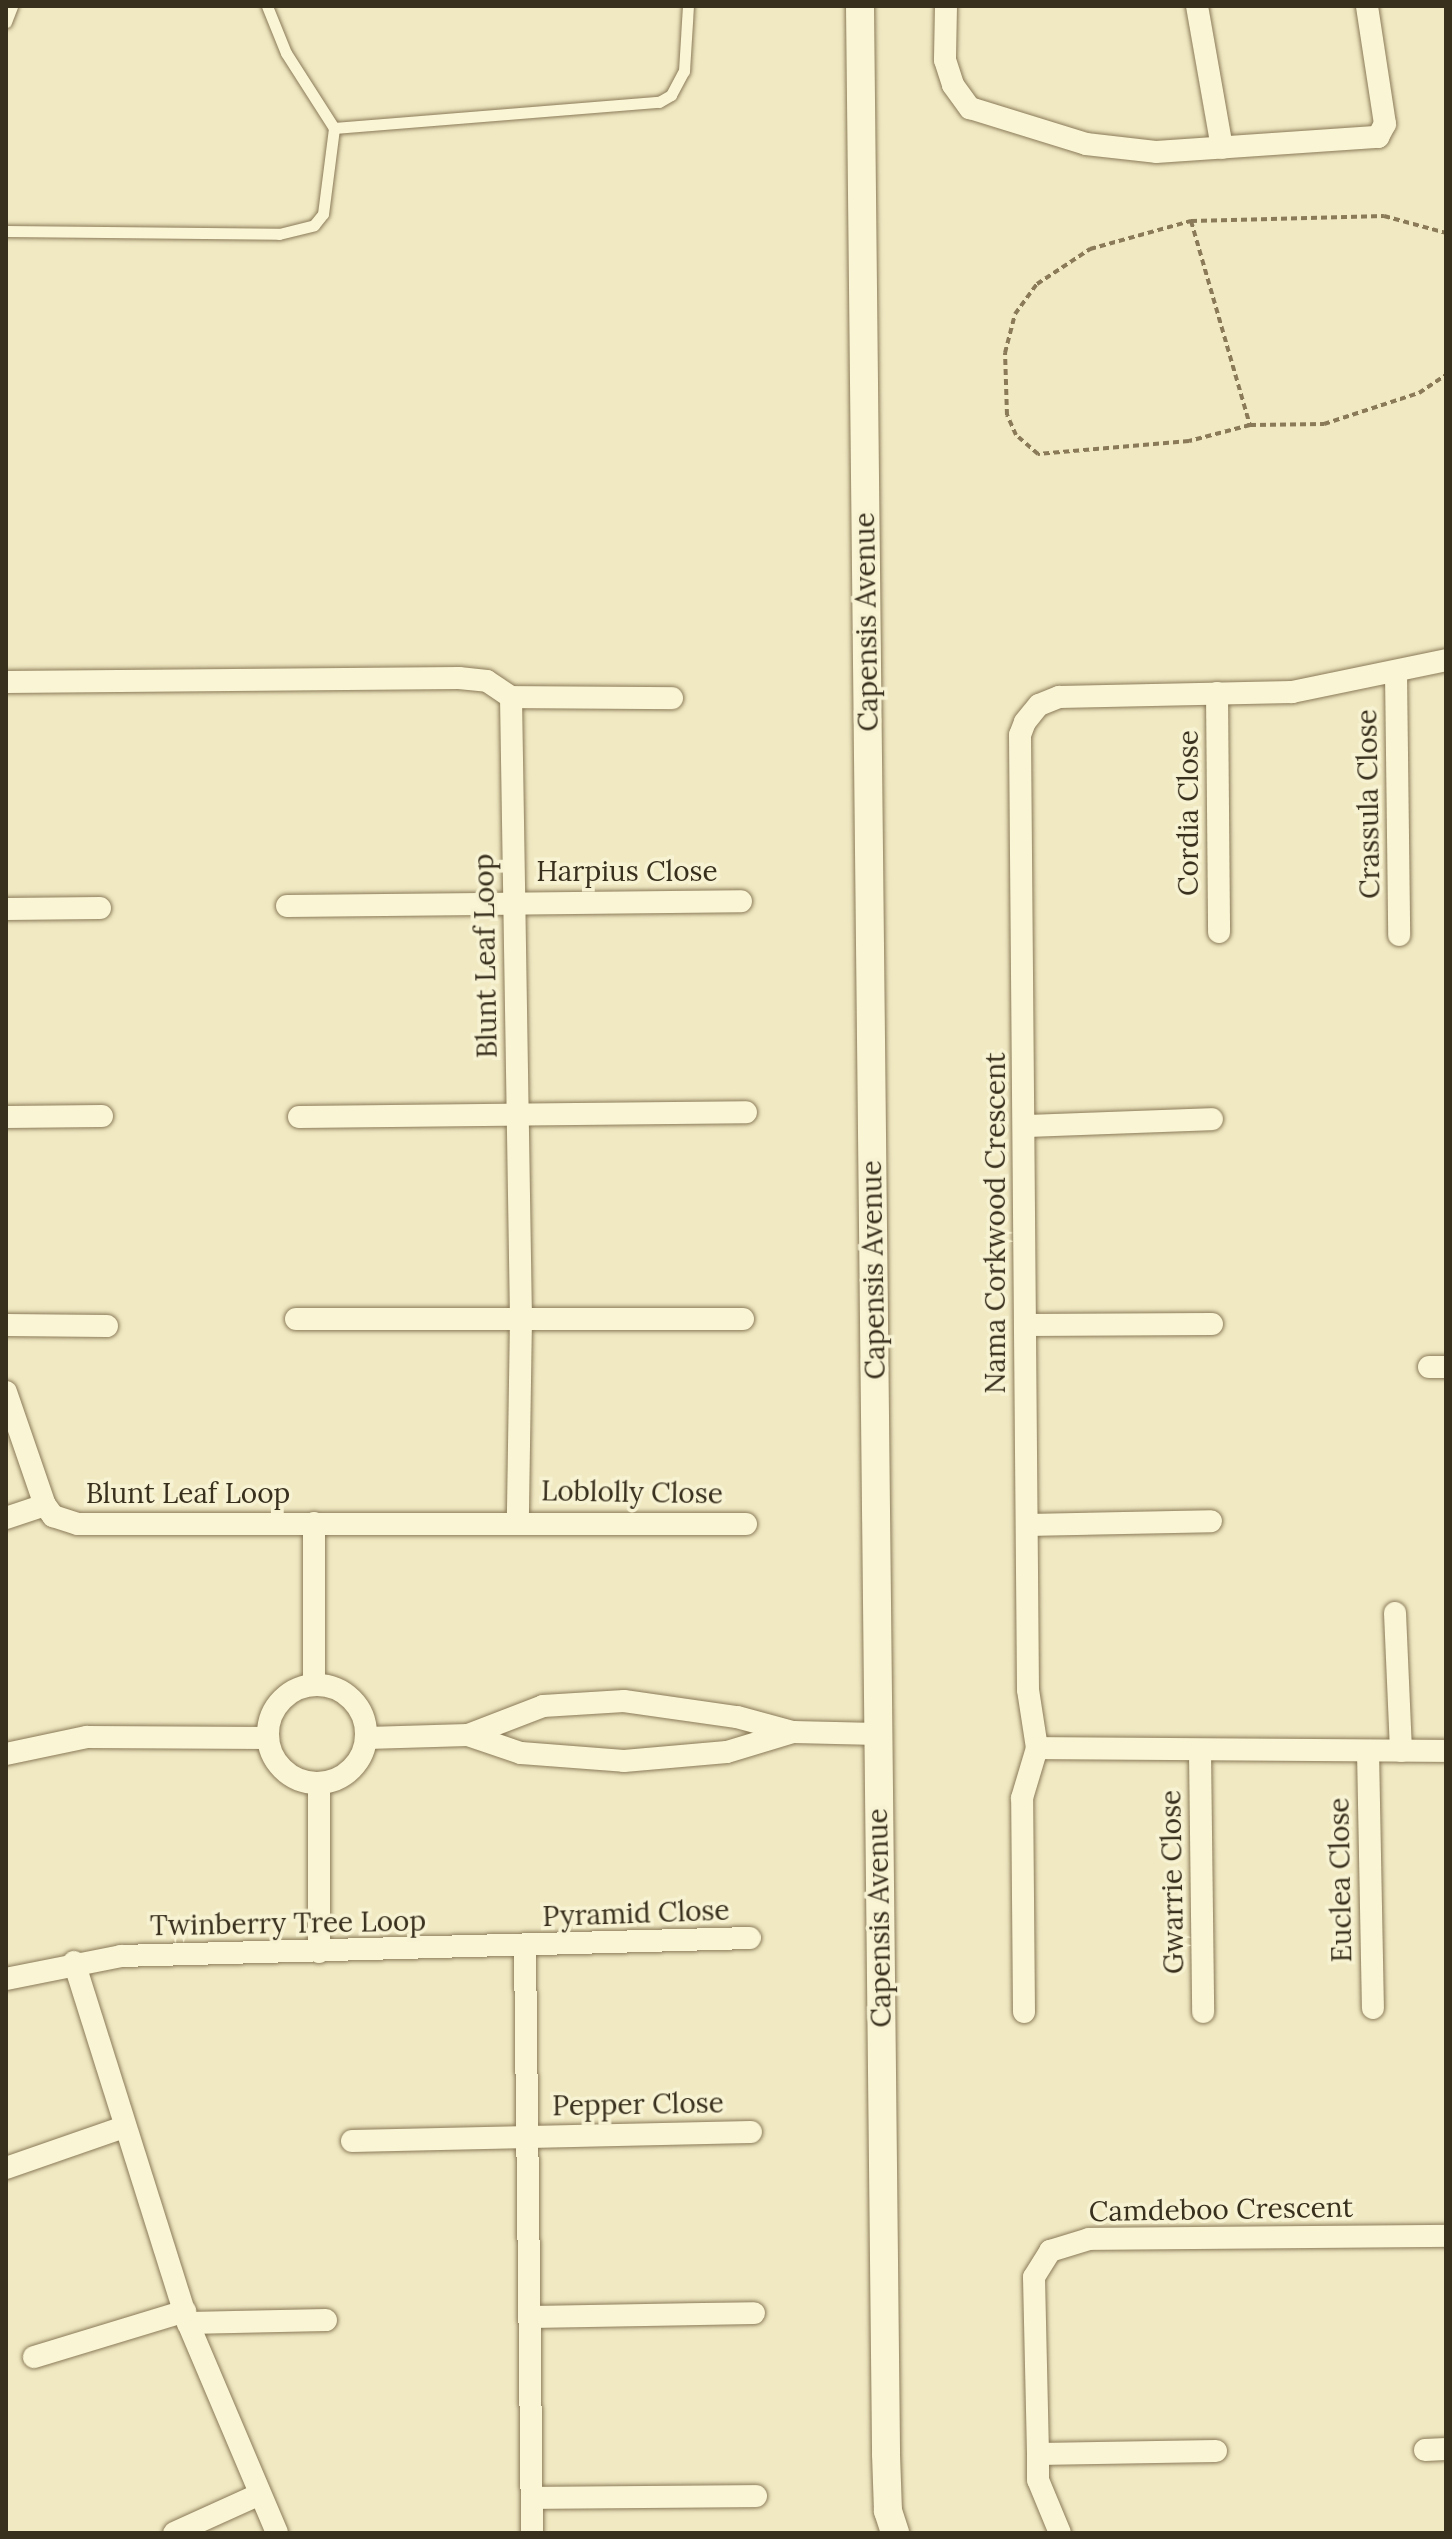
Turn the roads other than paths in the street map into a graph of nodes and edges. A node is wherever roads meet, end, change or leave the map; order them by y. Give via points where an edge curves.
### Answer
1 (12, 6) edge
2 (267, 6) edge
3 (688, 6) edge
4 (860, 6) edge
5 (946, 6) edge
6 (1197, 6) edge
7 (1367, 6) edge
8 (6, 22) edge
9 (334, 128) junction
10 (1222, 148) junction
11 (6, 231) edge
12 (1446, 660) edge
13 (1396, 672) junction
14 (6, 682) edge
15 (1217, 693) junction
16 (511, 697) junction
17 (672, 698) dead end
18 (514, 901) junction
19 (741, 901) dead end
20 (287, 906) dead end
21 (100, 908) dead end
22 (6, 909) edge
23 (1219, 932) dead end
24 (1399, 935) dead end
25 (746, 1112) dead end
26 (518, 1113) junction
27 (102, 1116) dead end
28 (6, 1117) edge
29 (299, 1117) dead end
30 (1212, 1119) dead end
31 (1025, 1126) junction
32 (521, 1318) junction
33 (296, 1319) dead end
34 (743, 1319) dead end
35 (1212, 1324) dead end
36 (6, 1325) edge
37 (1026, 1325) junction
38 (107, 1326) dead end
39 (6, 1392) edge
40 (45, 1505) junction
41 (6, 1518) edge
42 (518, 1520) junction
43 (1211, 1521) dead end
44 (314, 1523) junction
45 (746, 1524) dead end
46 (1027, 1525) junction
47 (1395, 1613) dead end
48 (314, 1684) junction
49 (793, 1732) junction
50 (876, 1734) junction
51 (468, 1735) junction
52 (268, 1738) junction
53 (367, 1738) junction
54 (1037, 1748) junction
55 (1200, 1751) junction
56 (1368, 1751) junction
57 (1401, 1751) junction
58 (1446, 1751) edge
59 (6, 1754) edge
60 (319, 1783) junction
61 (750, 1938) dead end
62 (525, 1948) junction
63 (319, 1952) junction
64 (74, 1962) junction
65 (6, 1979) edge
66 (1373, 2008) dead end
67 (1024, 2012) dead end
68 (1203, 2012) dead end
69 (124, 2127) junction
70 (751, 2132) dead end
71 (526, 2137) junction
72 (352, 2141) dead end
73 (6, 2168) edge
74 (1446, 2236) edge
75 (754, 2313) dead end
76 (186, 2317) junction
77 (532, 2317) junction
78 (326, 2320) dead end
79 (34, 2357) dead end
80 (1216, 2451) dead end
81 (1038, 2454) junction
82 (260, 2494) junction
83 (756, 2496) dead end
84 (533, 2498) junction
85 (174, 2533) edge
86 (277, 2533) edge
87 (532, 2533) edge
88 (895, 2533) edge
89 (1060, 2533) edge

1 - 8 lane
2 - 9 lane via 286,53
3 - 9 lane via 684,71 671,95 659,102
4 - 50 street, Capensis Avenue
5 - 10 street via 945,60 953,85 970,108 1086,144 1156,152
6 - 10 street
7 - 10 street via 1385,124 1378,137
9 - 11 lane via 323,214 305,229 263,234
12 - 13 street, Nama Corkwood Crescent
13 - 15 street, Nama Corkwood Crescent via 1292,692
13 - 24 street, Crassula Close
14 - 16 street via 459,678 487,681
15 - 23 street, Cordia Close
15 - 31 street, Nama Corkwood Crescent via 1059,697 1039,705 1025,722 1020,735
16 - 17 street
16 - 18 street, Blunt Leaf Loop
18 - 19 street, Harpius Close
18 - 20 street, Harpius Close
18 - 26 street, Blunt Leaf Loop
21 - 22 street
25 - 26 street
26 - 29 street
26 - 32 street, Blunt Leaf Loop
27 - 28 street
30 - 31 street
31 - 37 street, Nama Corkwood Crescent
32 - 33 street
32 - 34 street
32 - 42 street, Blunt Leaf Loop
35 - 37 street
36 - 38 street
37 - 46 street, Nama Corkwood Crescent
39 - 40 street, Blunt Leaf Loop
40 - 41 street
40 - 44 street, Blunt Leaf Loop via 53,1516 78,1524
42 - 44 street, Blunt Leaf Loop
42 - 45 street, Loblolly Close
43 - 46 street
44 - 48 street, Blunt Leaf Loop
46 - 54 street, Nama Corkwood Crescent via 1028,1690
47 - 57 street
48 - 52 street via 280,1701
48 - 53 street via 352,1699 361,1710
49 - 50 street
49 - 51 street via 727,1752 624,1761 521,1753
49 - 51 street via 737,1717 624,1701 543,1706
50 - 88 street, Capensis Avenue via 886,2454 888,2511
51 - 53 street
52 - 59 street via 87,1737
52 - 60 street via 279,1766 291,1776
53 - 60 street via 352,1770
54 - 55 street
54 - 67 street via 1022,1798
55 - 56 street
55 - 68 street, Gwarrie Close
56 - 57 street
56 - 66 street, Euclea Close
57 - 58 street
60 - 63 street
61 - 62 street, Pyramid Close
62 - 63 street, Twinberry Tree Loop
62 - 71 street
63 - 64 street, Twinberry Tree Loop
64 - 65 street, Twinberry Tree Loop
64 - 69 street
69 - 73 street
69 - 76 street
70 - 71 street, Pepper Close
71 - 72 street, Pepper Close
71 - 77 street
74 - 81 street, Camdeboo Crescent via 1089,2239 1058,2246 1034,2277
75 - 77 street
76 - 78 street
76 - 79 street
76 - 82 street
77 - 84 street
80 - 81 street
81 - 89 street, Camdeboo Crescent via 1038,2480
82 - 85 street
82 - 86 street
83 - 84 street
84 - 87 street

